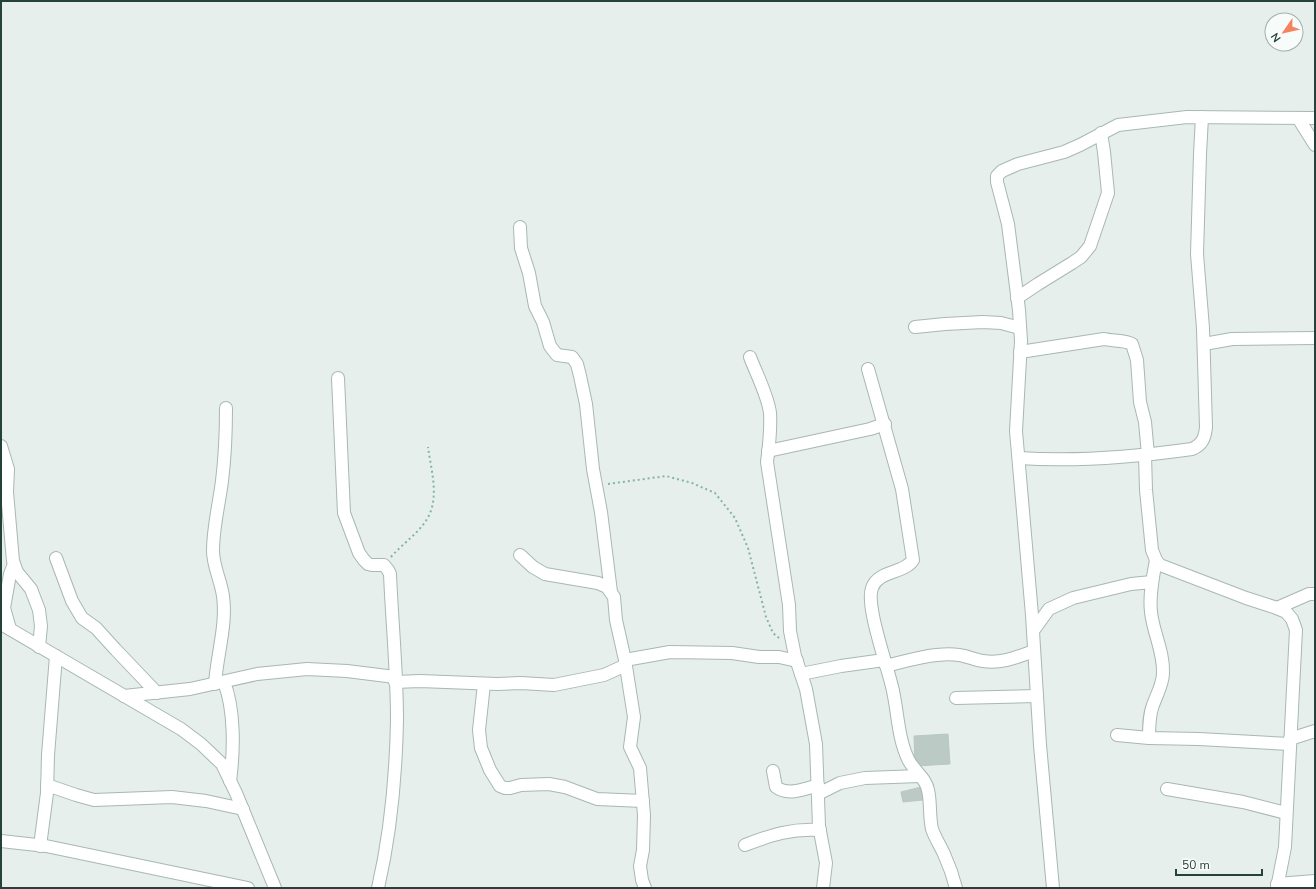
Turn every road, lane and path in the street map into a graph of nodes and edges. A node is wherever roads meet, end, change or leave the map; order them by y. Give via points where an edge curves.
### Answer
1 (1202, 117) junction
2 (1298, 118) junction
3 (1315, 118) edge
4 (1101, 133) junction
5 (1315, 145) edge
6 (520, 227) dead end
7 (1018, 298) junction
8 (915, 327) dead end
9 (1020, 328) junction
10 (1315, 338) edge
11 (1204, 344) junction
12 (1020, 352) junction
13 (750, 357) dead end
14 (868, 369) dead end
15 (338, 378) dead end
16 (226, 408) dead end
17 (885, 424) junction
18 (1, 446) edge
19 (428, 447) dead end
20 (768, 451) junction
21 (1147, 455) junction
22 (1019, 458) junction
23 (596, 486) junction
24 (520, 555) dead end
25 (56, 558) dead end
26 (1156, 560) junction
27 (14, 564) junction
28 (384, 565) junction
29 (1152, 582) junction
30 (611, 592) junction
31 (1315, 594) edge
32 (1277, 608) junction
33 (4, 628) edge
34 (1033, 631) junction
35 (792, 641) junction
36 (39, 647) junction
37 (1034, 651) junction
38 (56, 656) junction
39 (797, 661) junction
40 (626, 662) junction
41 (885, 663) junction
42 (801, 674) junction
43 (395, 680) junction
44 (219, 683) junction
45 (484, 684) junction
46 (157, 693) junction
47 (124, 696) junction
48 (1037, 696) junction
49 (956, 698) dead end
50 (1315, 731) edge
51 (1118, 735) dead end
52 (1149, 738) junction
53 (1290, 741) junction
54 (773, 771) dead end
55 (920, 776) junction
56 (230, 781) junction
57 (47, 785) junction
58 (1167, 789) dead end
59 (818, 790) junction
60 (643, 801) junction
61 (243, 809) junction
62 (1286, 813) junction
63 (820, 830) junction
64 (1, 841) edge
65 (745, 844) dead end
66 (40, 846) junction
67 (1315, 881) edge
68 (1277, 886) edge
69 (248, 888) edge
70 (274, 888) edge
71 (378, 888) edge
72 (645, 888) edge
73 (823, 888) edge
74 (956, 888) edge
75 (1053, 888) edge

1 - 2 street
1 - 4 street via 1118,125
1 - 11 street via 1197,254
2 - 3 street
2 - 5 street
4 - 7 street via 1108,193 1090,246 1072,264
4 - 7 street via 1064,152 1018,164 997,176 1008,224
6 - 23 street via 521,248 535,306 550,346 557,355 572,357 577,364 586,404
7 - 9 street
8 - 9 street via 966,322 1001,322
9 - 12 street
10 - 11 street via 1232,339
11 - 21 street via 1206,435 1198,447
12 - 21 street via 1104,339 1127,341 1132,344 1137,360
12 - 22 street via 1016,431
13 - 20 street via 770,412
14 - 17 street
15 - 28 street via 344,514 364,560 368,564
16 - 44 street via 224,455 213,553 223,596 223,627 216,668
17 - 20 street
17 - 41 street via 902,489 913,560 910,564 874,582 871,589 871,604
18 - 27 street via 8,469 7,492
19 - 28 path via 434,487 433,508 427,520
20 - 35 street via 767,462 789,605
21 - 22 street
21 - 26 street via 1149,526
22 - 34 street
23 - 30 street
23 - 35 path via 666,476 715,493 735,518 748,548 766,618 773,633 778,638
24 - 30 street via 545,574 598,583
25 - 46 street via 72,601 82,618 96,628
26 - 29 street
26 - 32 street via 1160,565
27 - 33 street via 4,608
27 - 36 street via 17,572 31,589 39,610
28 - 43 street via 390,574
29 - 34 street via 1131,584 1074,598 1049,609
29 - 52 street via 1151,612 1163,673 1153,706
30 - 40 street
31 - 32 street via 1309,594
32 - 53 street via 1286,612 1296,630
33 - 36 street
34 - 37 street
35 - 39 street
36 - 38 street
37 - 41 street via 1007,661 996,662 960,655 942,655
37 - 48 street
38 - 47 street
38 - 57 street
39 - 40 street via 732,653 670,652
39 - 42 street
40 - 45 street via 604,675 554,684
40 - 60 street via 634,717 630,747 640,768
41 - 42 street via 840,666
41 - 55 street via 897,711 900,736 909,760
42 - 59 street via 816,744
43 - 44 street via 307,669 257,674
43 - 45 street
43 - 71 street via 397,719 394,777
44 - 46 street
44 - 56 street via 227,691 233,758
45 - 60 street via 479,730 481,748 500,786 510,788 549,784 566,787 597,799
46 - 47 street
47 - 56 street via 181,729 201,744 222,764
48 - 49 street
48 - 75 street
50 - 53 street
51 - 52 street
52 - 53 street
53 - 62 street
54 - 59 street via 776,787 780,790
55 - 59 street via 865,778
55 - 74 street via 928,788 932,829 951,870
56 - 61 street
57 - 61 street via 94,800 172,797
57 - 66 street
58 - 62 street via 1243,802
59 - 63 street
60 - 72 street via 643,850 640,866
61 - 70 street
62 - 68 street via 1285,848
63 - 65 street via 786,831
63 - 73 street via 826,863
64 - 66 street
66 - 69 street
67 - 68 street

